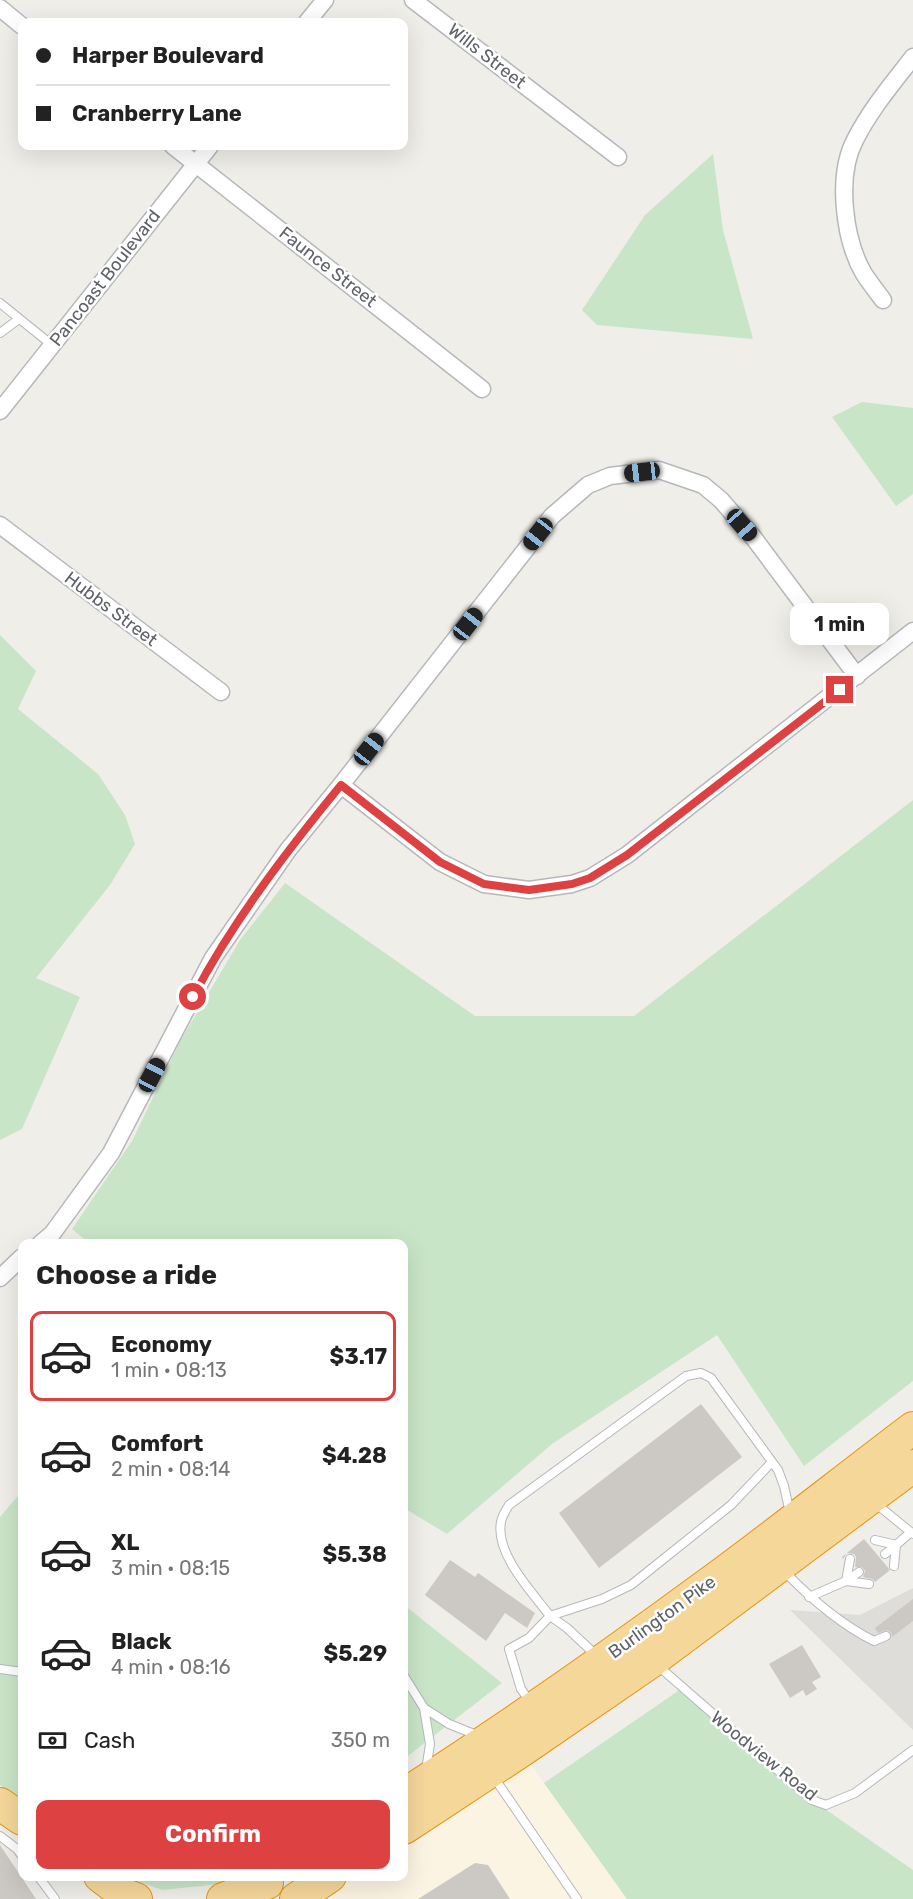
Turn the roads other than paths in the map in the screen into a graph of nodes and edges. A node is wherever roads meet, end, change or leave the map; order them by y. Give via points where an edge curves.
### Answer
1 (325, 0) edge
2 (413, 0) edge
3 (0, 8) edge
4 (310, 18) edge
5 (18, 23) edge
6 (913, 57) edge
7 (178, 150) edge
8 (207, 150) edge
9 (618, 157) dead end
10 (196, 163) junction
11 (883, 300) dead end
12 (0, 303) edge
13 (20, 319) junction
14 (0, 333) edge
15 (52, 345) junction
16 (483, 389) dead end
17 (0, 411) edge
18 (0, 525) edge
19 (913, 631) edge
20 (857, 676) junction
21 (221, 693) dead end
22 (341, 785) junction
23 (46, 1239) edge
24 (18, 1261) edge
25 (0, 1278) edge
26 (913, 1428) edge
27 (772, 1462) junction
28 (913, 1466) edge
29 (870, 1499) junction
30 (792, 1520) junction
31 (912, 1533) edge
32 (875, 1540) dead end
33 (896, 1545) junction
34 (885, 1554) dead end
35 (850, 1559) dead end
36 (779, 1566) junction
37 (894, 1566) dead end
38 (859, 1572) dead end
39 (846, 1581) junction
40 (869, 1584) dead end
41 (809, 1597) junction
42 (550, 1616) junction
43 (886, 1636) dead end
44 (603, 1661) junction
45 (652, 1661) junction
46 (0, 1669) edge
47 (18, 1671) edge
48 (408, 1682) edge
49 (424, 1708) junction
50 (535, 1709) junction
51 (488, 1739) junction
52 (913, 1750) edge
53 (489, 1771) junction
54 (414, 1788) edge
55 (0, 1804) edge
56 (18, 1816) edge
57 (408, 1825) edge
58 (0, 1836) edge
59 (18, 1850) edge
60 (42, 1881) edge
61 (107, 1881) edge
62 (323, 1881) edge
63 (263, 1886) edge
64 (55, 1899) edge
65 (136, 1899) edge
66 (223, 1899) edge
67 (296, 1899) edge
68 (577, 1899) edge

1 - 4 street
2 - 9 street, Wills Street
3 - 5 street
6 - 11 street via 876,105 848,159 844,198 850,237 863,272
7 - 10 street, Faunce Street
8 - 10 street, Pancoast Boulevard
10 - 15 street, Pancoast Boulevard
10 - 16 street, Faunce Street
12 - 13 lane
13 - 14 lane
13 - 15 lane
15 - 17 street, Pancoast Boulevard
18 - 21 street, Hubbs Street
19 - 20 street
20 - 22 street via 627,855 590,878 572,884 529,890 484,884 440,862
20 - 22 street via 753,537 703,485 659,470 610,476 588,485 552,516
22 - 23 street via 288,850 213,958 111,1154
24 - 25 street
26 - 30 highway, Burlington Pike
27 - 30 lane via 784,1486
27 - 42 lane via 731,1505 631,1585
27 - 42 lane via 711,1378 701,1373 686,1376 509,1505 501,1521 501,1540 512,1565
28 - 29 highway, Burlington Pike
29 - 31 lane
29 - 36 highway, Burlington Pike
30 - 44 highway, Burlington Pike
31 - 33 lane
32 - 33 lane
33 - 34 lane
33 - 37 lane
35 - 39 lane
36 - 41 lane
36 - 45 highway, Burlington Pike
38 - 39 lane
39 - 40 lane
39 - 41 lane
41 - 43 lane via 874,1641
42 - 44 lane
42 - 50 lane via 529,1638 508,1648 521,1689
44 - 50 highway, Burlington Pike
45 - 52 lane, Woodview Road via 812,1800 826,1805 855,1793
45 - 53 highway, Burlington Pike
46 - 47 lane
48 - 49 lane
49 - 51 lane via 449,1724
49 - 54 lane via 430,1744
50 - 51 highway, Burlington Pike
51 - 54 highway, Burlington Pike
53 - 57 highway, Burlington Pike
53 - 68 lane
55 - 56 highway
58 - 59 lane
60 - 64 lane
61 - 65 highway
62 - 67 highway
63 - 66 highway

